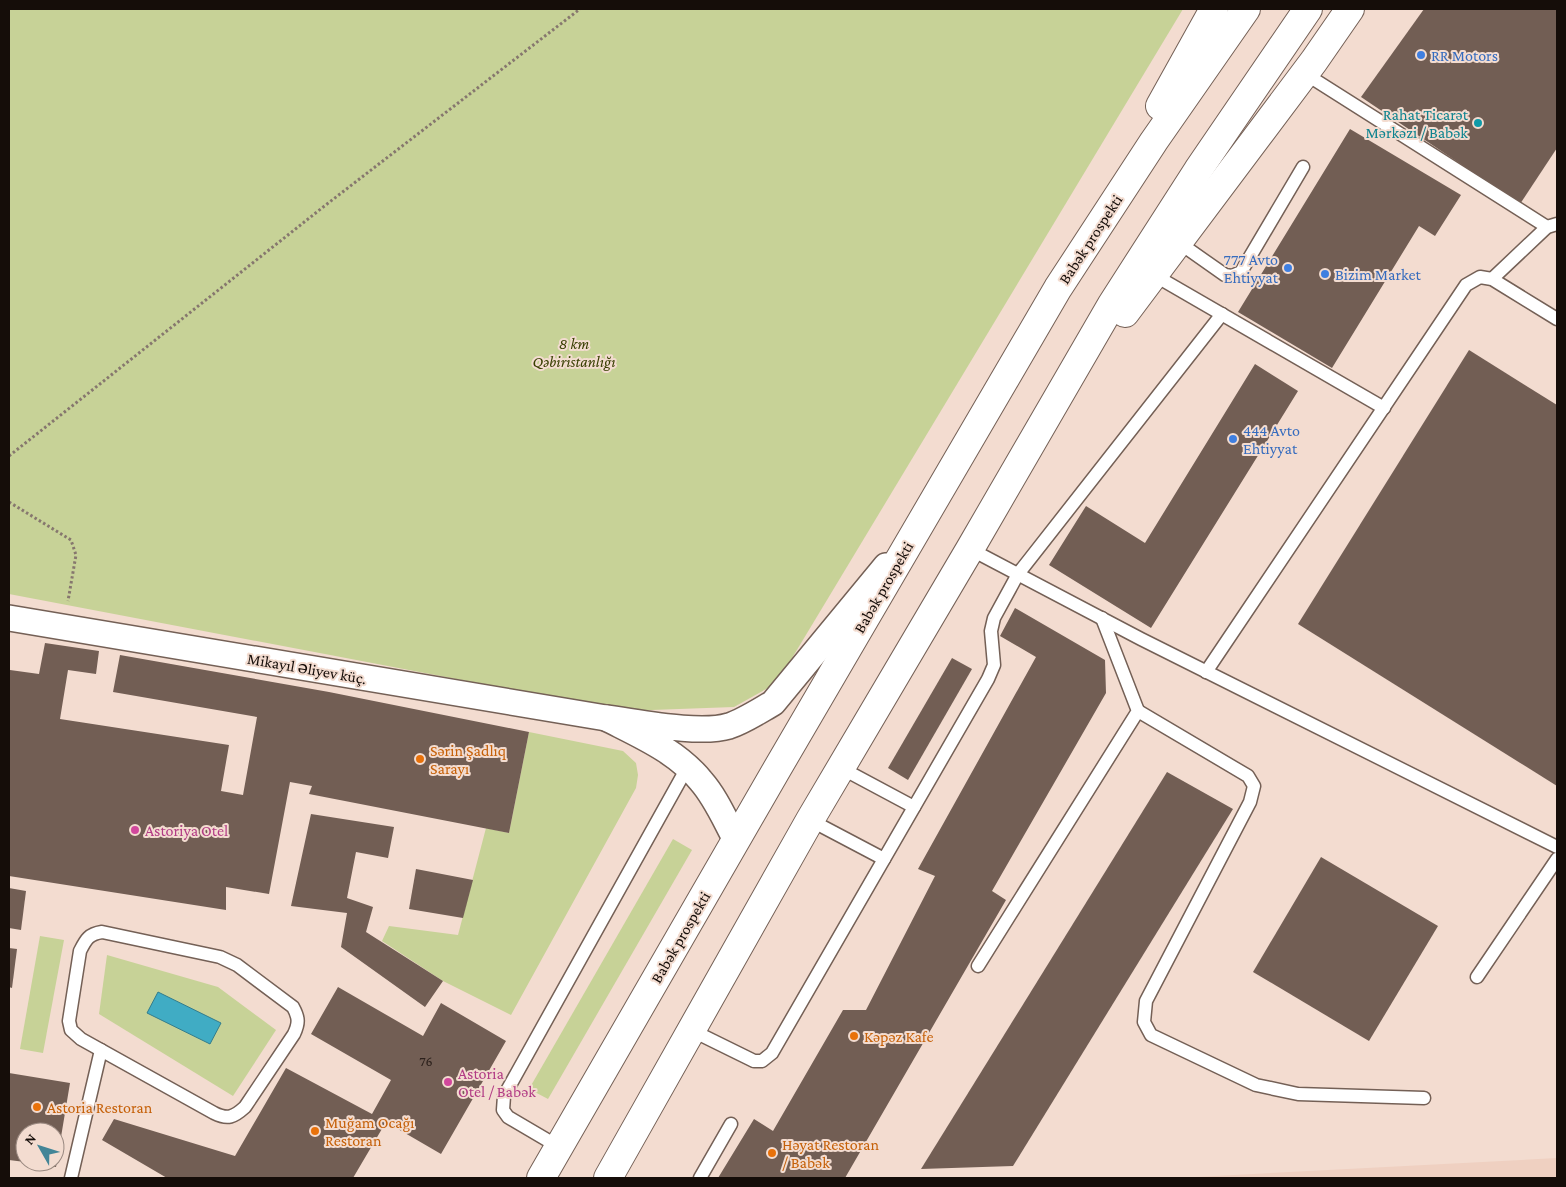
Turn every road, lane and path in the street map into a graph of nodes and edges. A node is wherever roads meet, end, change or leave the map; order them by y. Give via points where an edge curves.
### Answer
1 (580, 9) edge
2 (1214, 9) edge
3 (1246, 9) edge
4 (1308, 9) edge
5 (1350, 9) edge
6 (1304, 73) junction
7 (1302, 167) dead end
8 (1552, 226) edge
9 (1178, 242) junction
10 (1154, 275) junction
11 (1492, 279) junction
12 (1058, 288) junction
13 (1222, 314) junction
14 (1557, 319) edge
15 (1384, 408) junction
16 (1040, 427) junction
17 (9, 456) edge
18 (9, 502) edge
19 (920, 525) junction
20 (970, 549) junction
21 (1018, 574) junction
22 (9, 618) edge
23 (1102, 618) junction
24 (64, 627) junction
25 (1206, 672) junction
26 (1138, 711) junction
27 (606, 718) junction
28 (688, 766) junction
29 (841, 768) junction
30 (914, 807) junction
31 (810, 820) junction
32 (736, 840) junction
33 (1557, 848) edge
34 (884, 859) junction
35 (1557, 860) edge
36 (978, 966) dead end
37 (1478, 977) dead end
38 (692, 1030) junction
39 (101, 1050) junction
40 (1424, 1098) dead end
41 (731, 1124) dead end
42 (559, 1147) junction
43 (71, 1178) edge
44 (541, 1178) edge
45 (608, 1178) edge
46 (700, 1178) edge

1 - 17 path
2 - 12 main road
3 - 12 main road, Babək prospekti via 1154,141
4 - 16 main road via 1198,170 1112,304
5 - 6 main road
6 - 8 lane
6 - 9 main road
7 - 9 lane via 1241,272 1225,275
8 - 11 lane
9 - 10 main road
10 - 13 lane
10 - 16 main road
11 - 14 lane
11 - 15 lane via 1480,278 1466,285
12 - 19 main road, Babək prospekti
13 - 15 lane
13 - 21 lane
15 - 25 lane
16 - 20 main road
18 - 24 path via 71,540 76,555
19 - 27 street, Mikayıl Əliyev küç. via 773,703 729,726 711,729
19 - 32 main road, Babək prospekti
20 - 21 lane
20 - 29 main road
21 - 23 lane
21 - 30 lane via 994,618 991,631 994,665 988,680
22 - 24 street, Mikayıl Əliyev küç.
23 - 25 lane
23 - 26 lane
24 - 27 street, Mikayıl Əliyev küç.
25 - 33 lane
26 - 36 lane
26 - 40 lane via 1248,776 1254,786 1250,802 1146,1001 1144,1022 1151,1035 1264,1087 1298,1094
27 - 28 street via 664,748
28 - 32 street via 710,792
28 - 42 lane via 504,1096 504,1110 508,1117
29 - 30 lane
29 - 31 main road
30 - 34 lane
31 - 34 lane
31 - 38 main road
32 - 42 main road, Babək prospekti
34 - 38 lane via 772,1053 762,1061 754,1061
35 - 37 lane
38 - 45 main road
39 - 39 lane via 223,1118 236,1115 245,1107 294,1034 298,1016 293,1007 237,965 220,957 102,932 85,940 80,951 69,1021 71,1030
39 - 43 lane
41 - 46 lane
42 - 44 main road, Babək prospekti

